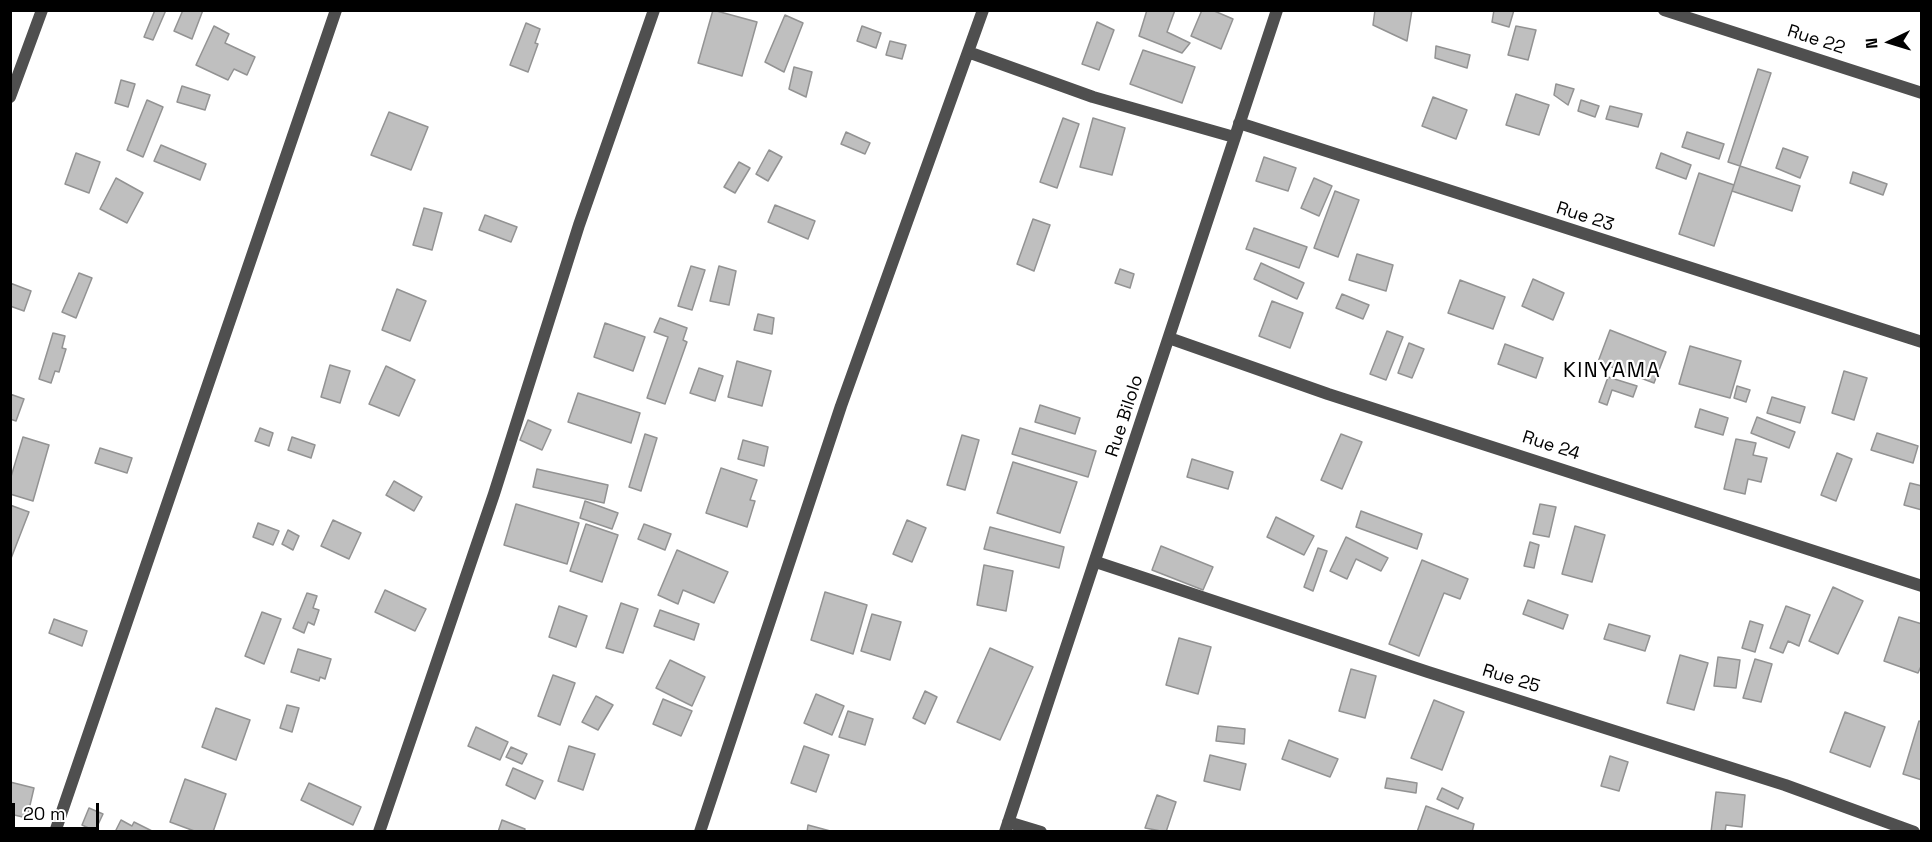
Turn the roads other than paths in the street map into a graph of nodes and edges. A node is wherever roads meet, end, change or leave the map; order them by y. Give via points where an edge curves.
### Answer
1 (42, 10) edge
2 (336, 10) edge
3 (654, 10) edge
4 (983, 10) edge
5 (1277, 10) edge
6 (1665, 10) edge
7 (968, 52) junction
8 (1922, 93) edge
9 (10, 97) edge
10 (1239, 123) junction
11 (1234, 137) junction
12 (1170, 338) junction
13 (1922, 342) edge
14 (1096, 562) junction
15 (1922, 586) edge
16 (1006, 827) edge
17 (55, 831) edge
18 (379, 831) edge
19 (700, 831) edge
20 (1041, 831) edge
21 (1914, 831) edge

1 - 9 street
2 - 17 street
3 - 18 street
4 - 7 street
5 - 10 street, Rue Bilolo
6 - 8 street, Rue 22
7 - 11 street via 1093,97
7 - 19 street via 841,406
10 - 11 street, Rue Bilolo
10 - 13 street, Rue 23
11 - 12 street, Rue Bilolo
12 - 14 street, Rue Bilolo
12 - 15 street, Rue 24 via 1339,397
14 - 16 street, Rue Bilolo
14 - 21 street, Rue 25 via 1785,785
16 - 20 street

